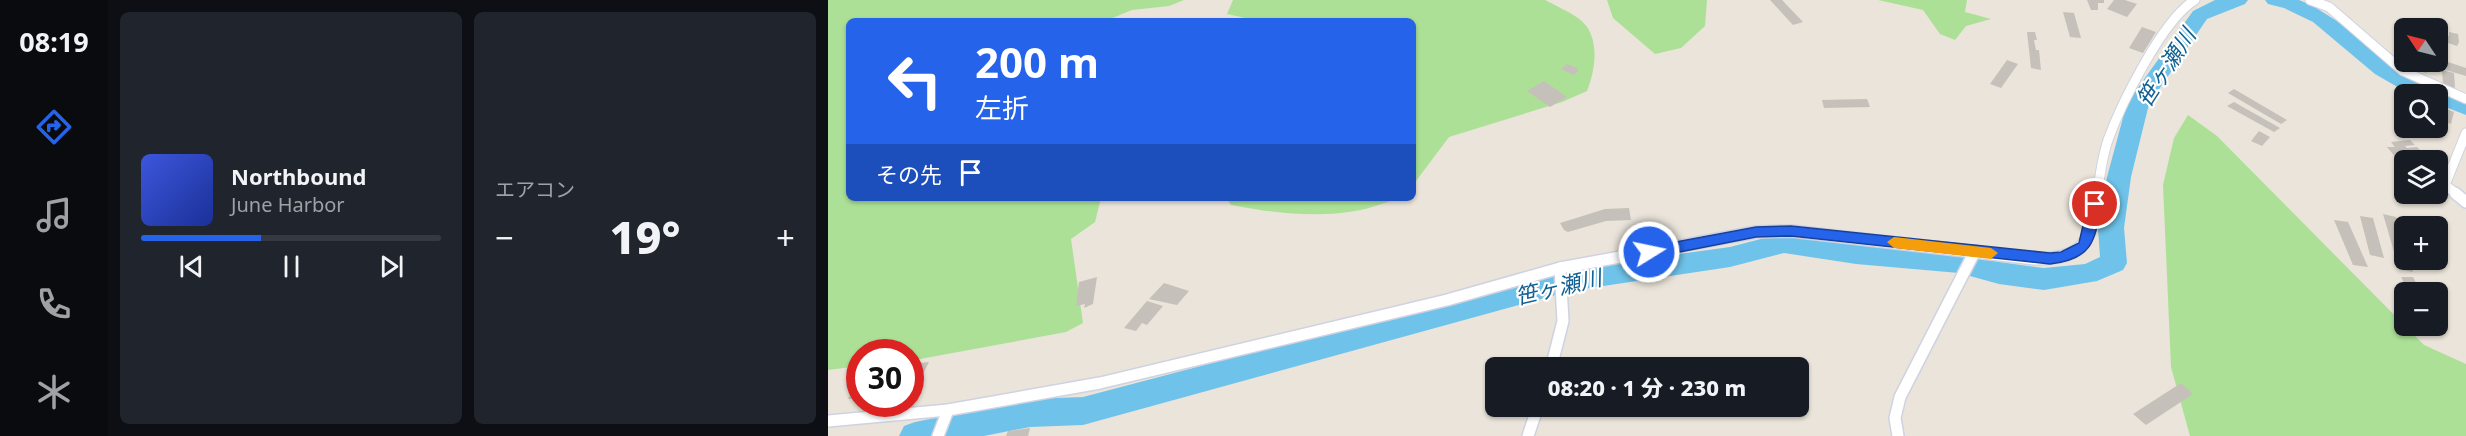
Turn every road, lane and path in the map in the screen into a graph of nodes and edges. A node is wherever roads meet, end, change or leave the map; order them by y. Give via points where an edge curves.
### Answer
1 (2195, 0) edge
2 (2310, 0) edge
3 (2329, 4) edge
4 (2466, 99) edge
5 (2466, 133) edge
6 (2466, 202) edge
7 (1973, 255) junction
8 (1561, 272) junction
9 (1554, 357) edge
10 (947, 414) junction
11 (1534, 417) edge
12 (828, 421) edge
13 (938, 436) edge
14 (1528, 436) edge
15 (1898, 436) edge

1 - 7 street via 2172,21 2127,95 2107,142 2084,246 2064,257 2050,259
2 - 3 street
3 - 4 street via 2403,71
5 - 6 street via 2445,185
7 - 8 street via 1791,231 1756,232
7 - 15 street via 1900,397 1895,418
8 - 9 street via 1563,321
8 - 10 street via 1100,383
10 - 12 street
10 - 13 street
11 - 14 street

